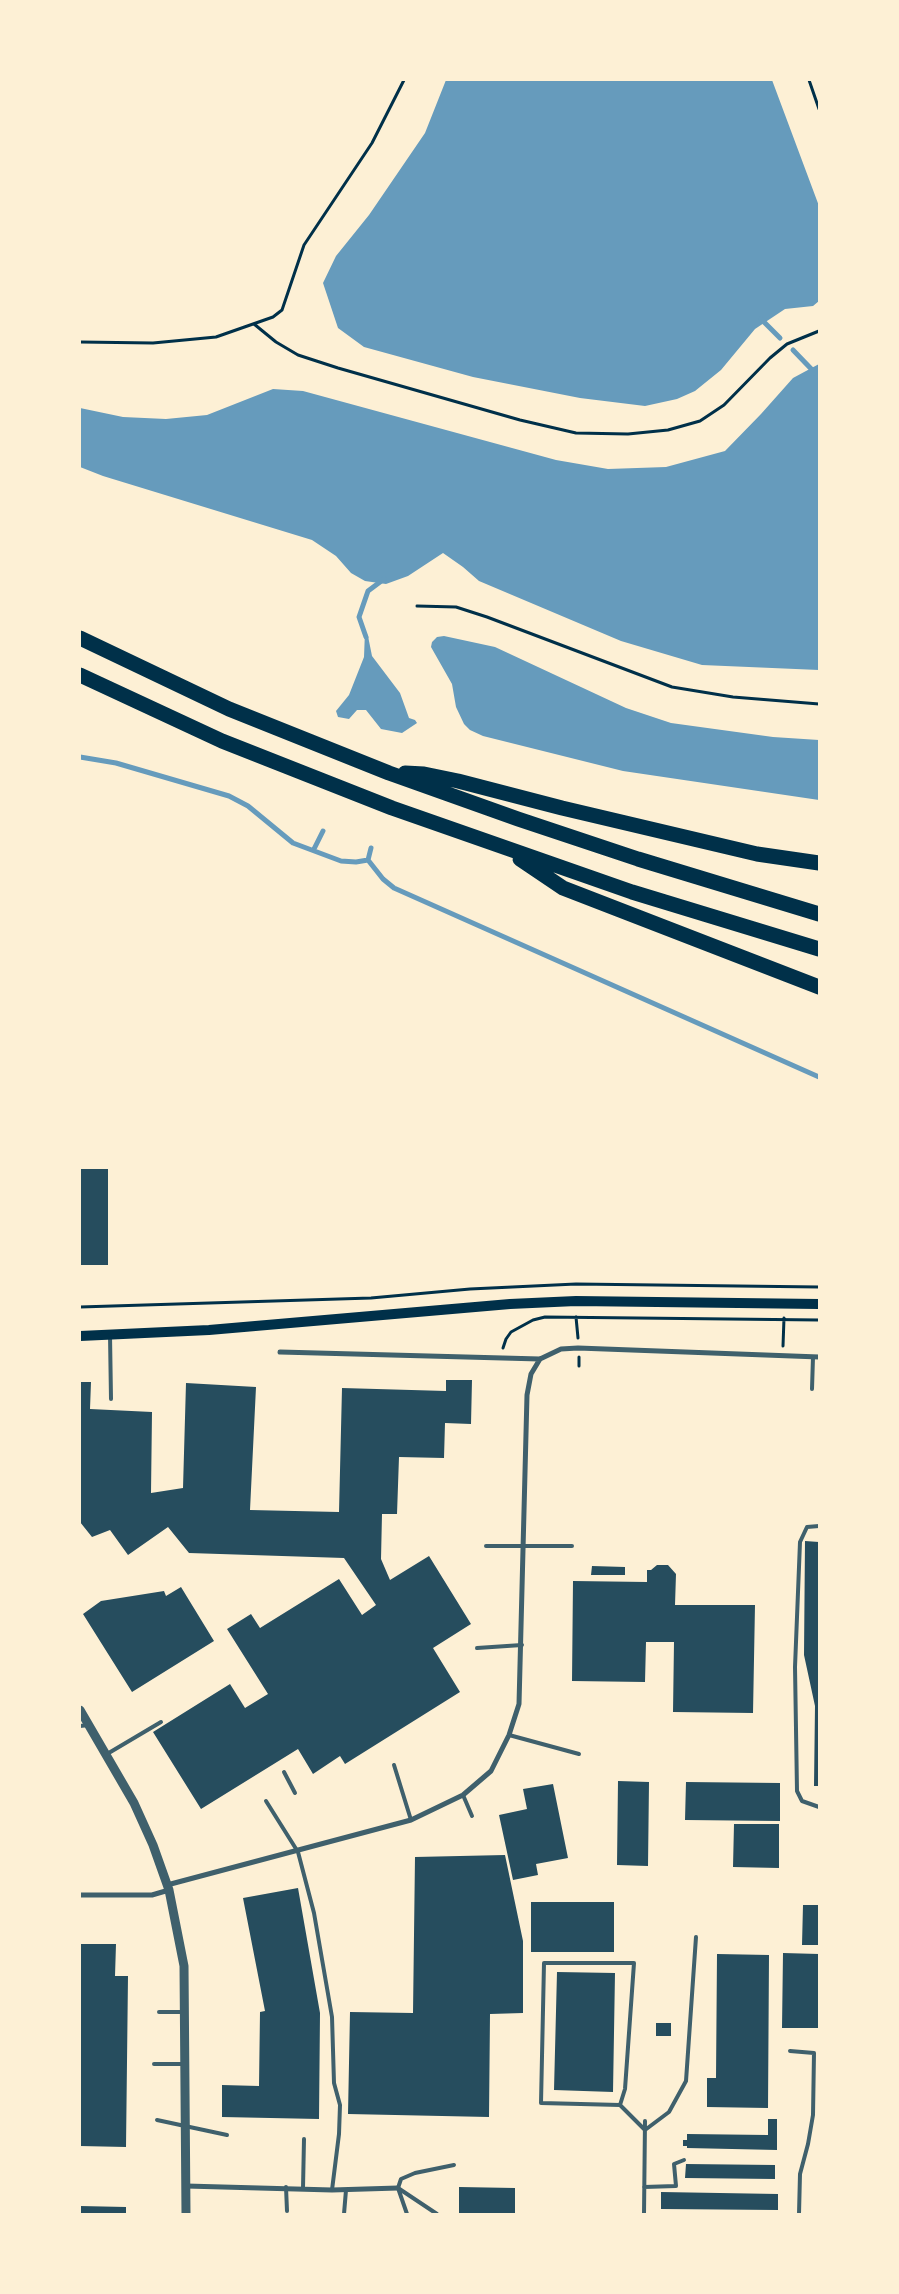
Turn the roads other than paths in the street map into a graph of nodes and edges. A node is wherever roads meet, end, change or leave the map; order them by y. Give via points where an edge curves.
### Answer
1 (80, 638) edge
2 (80, 675) edge
3 (389, 773) junction
4 (504, 849) junction
5 (819, 863) edge
6 (819, 914) edge
7 (819, 949) edge
8 (819, 987) edge
9 (819, 1304) edge
10 (80, 1336) edge
11 (110, 1336) junction
12 (280, 1352) dead end
13 (816, 1357) edge
14 (540, 1359) junction
15 (812, 1389) dead end
16 (111, 1399) dead end
17 (819, 1526) edge
18 (486, 1546) dead end
19 (524, 1546) junction
20 (572, 1546) dead end
21 (522, 1645) junction
22 (478, 1648) dead end
23 (80, 1710) edge
24 (161, 1722) dead end
25 (84, 1726) edge
26 (509, 1735) junction
27 (107, 1754) junction
28 (579, 1754) dead end
29 (394, 1765) dead end
30 (284, 1772) dead end
31 (295, 1793) dead end
32 (463, 1795) junction
33 (266, 1801) dead end
34 (819, 1807) edge
35 (472, 1816) dead end
36 (411, 1820) junction
37 (298, 1852) junction
38 (168, 1888) junction
39 (80, 1895) edge
40 (696, 1937) dead end
41 (160, 2012) dead end
42 (184, 2012) junction
43 (790, 2051) dead end
44 (154, 2064) dead end
45 (185, 2064) junction
46 (620, 2105) junction
47 (813, 2115) junction
48 (819, 2115) edge
49 (157, 2120) dead end
50 (645, 2121) dead end
51 (185, 2126) junction
52 (645, 2130) junction
53 (227, 2135) dead end
54 (304, 2139) dead end
55 (684, 2160) dead end
56 (454, 2165) dead end
57 (186, 2186) junction
58 (286, 2187) junction
59 (644, 2187) junction
60 (303, 2188) junction
61 (398, 2188) junction
62 (332, 2190) junction
63 (346, 2190) junction
64 (287, 2211) dead end
65 (186, 2214) edge
66 (344, 2214) edge
67 (407, 2214) edge
68 (437, 2214) edge
69 (644, 2214) edge
70 (799, 2214) edge

1 - 3 highway via 229,709
2 - 4 highway via 286,768
3 - 5 highway via 450,779 742,850
3 - 6 highway via 638,859
4 - 7 highway
4 - 8 highway via 563,888
9 - 11 main road via 576,1301
10 - 11 main road
11 - 16 lane
12 - 14 street
13 - 14 street via 578,1348 561,1349
13 - 15 lane
14 - 19 street via 531,1374 527,1395
17 - 34 lane via 807,1527 800,1542 795,1667 797,1791 802,1801
18 - 19 lane
19 - 20 lane
19 - 21 street
21 - 22 lane
21 - 26 street via 519,1704
23 - 25 street
24 - 27 lane
25 - 27 street
26 - 28 lane
26 - 32 street via 491,1771
27 - 38 street via 134,1803
29 - 36 lane
30 - 31 lane
32 - 35 lane
32 - 36 street
33 - 37 lane
36 - 37 street
37 - 38 street
37 - 62 lane via 314,1913 332,2017 334,2083 340,2105
38 - 39 street via 152,1895
38 - 42 street via 184,1966
40 - 52 lane via 686,2081 668,2112
41 - 42 lane
42 - 45 street
43 - 47 lane via 814,2053
44 - 45 lane
45 - 51 street
46 - 46 lane via 625,2090 634,1963 544,1962 541,2103
46 - 52 lane
47 - 48 lane
47 - 70 lane via 800,2174
49 - 51 lane
50 - 52 lane
51 - 53 lane
51 - 57 street
52 - 59 lane
54 - 60 lane
55 - 59 lane via 674,2164 676,2186
56 - 61 lane via 415,2173 401,2179
57 - 58 street
57 - 65 street
58 - 60 street
58 - 64 lane
59 - 69 lane
60 - 62 street
61 - 63 street
61 - 67 lane
61 - 68 lane
62 - 63 street
63 - 66 lane

